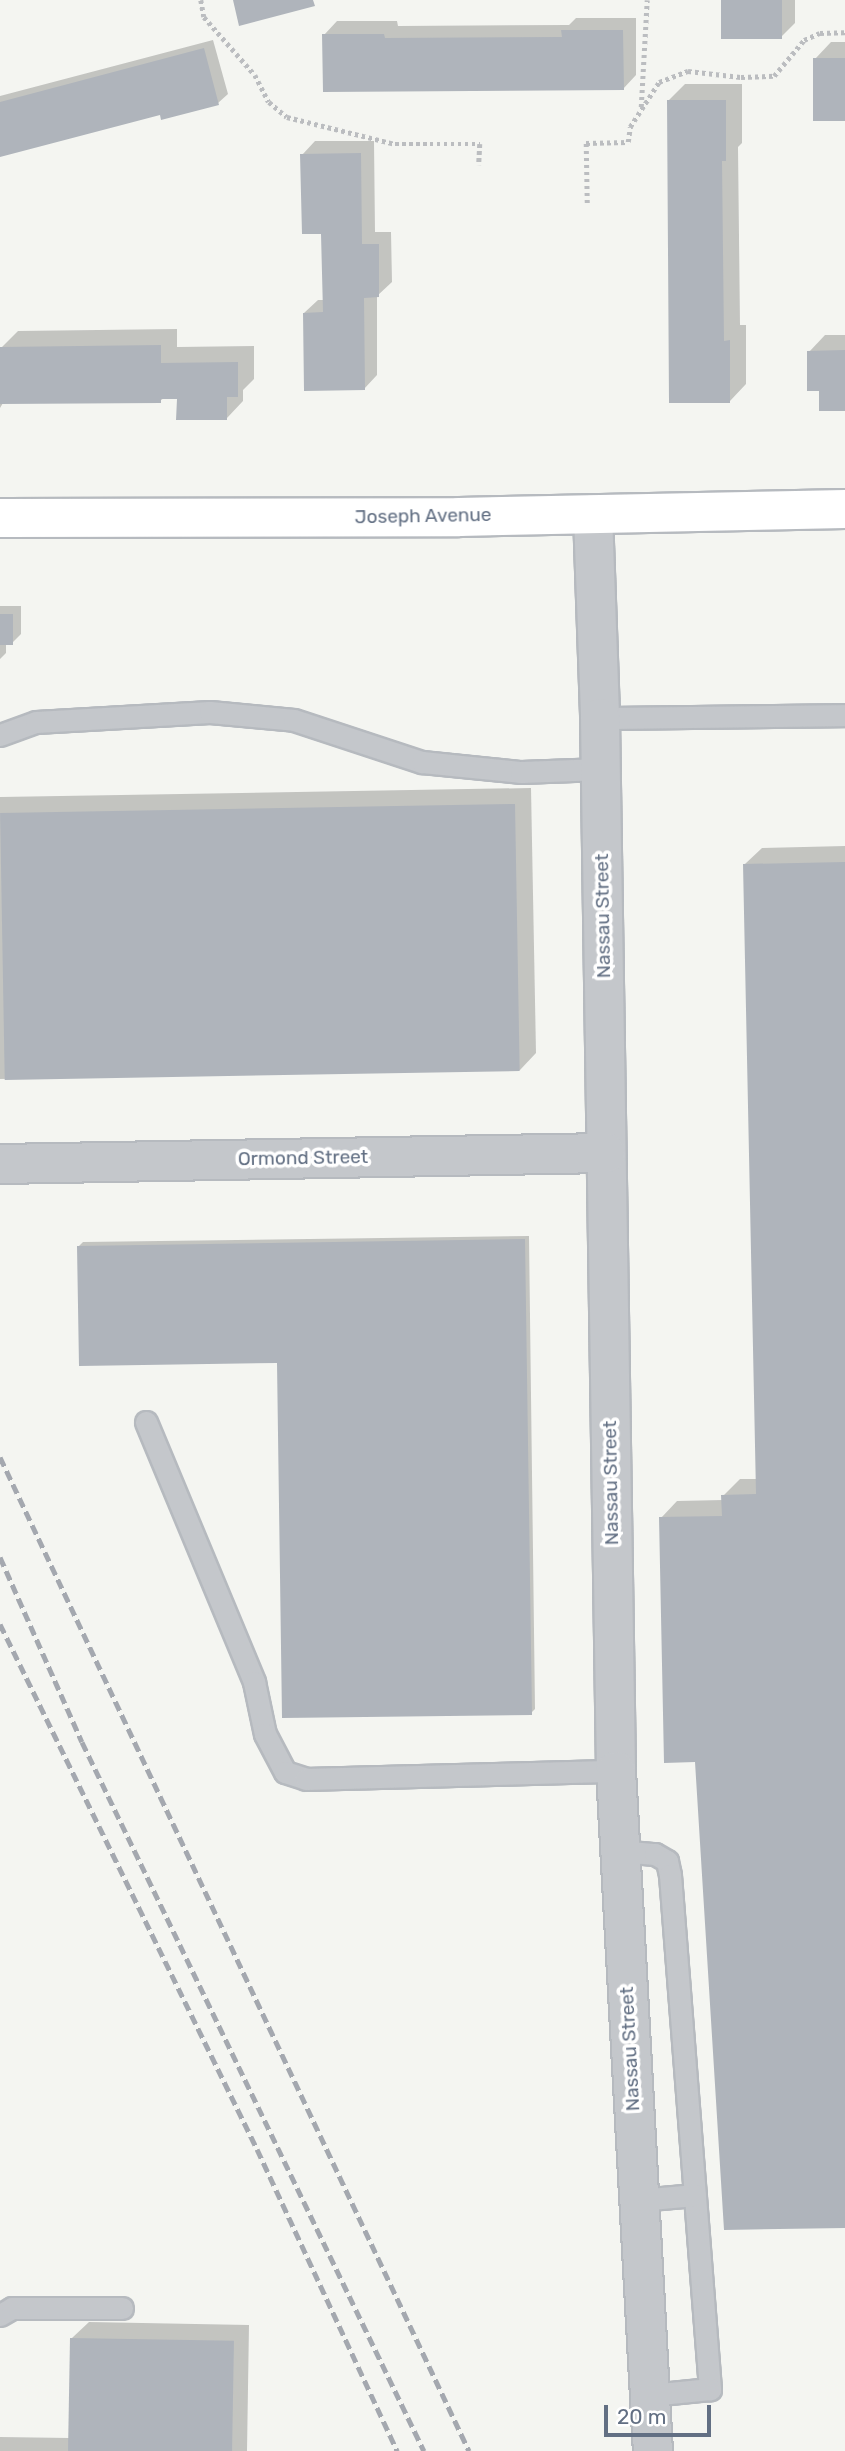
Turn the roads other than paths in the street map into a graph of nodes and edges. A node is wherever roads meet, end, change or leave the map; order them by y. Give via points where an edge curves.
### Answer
1 (845, 509) edge
2 (593, 513) junction
3 (0, 518) edge
4 (845, 715) edge
5 (600, 718) junction
6 (0, 734) edge
7 (601, 769) junction
8 (606, 1153) junction
9 (0, 1164) edge
10 (146, 1422) dead end
11 (616, 1771) junction
12 (619, 1851) junction
13 (695, 2195) junction
14 (639, 2200) junction
15 (122, 2308) dead end
16 (0, 2315) edge
17 (650, 2395) junction
18 (653, 2451) edge

1 - 2 main road, Joseph Avenue
2 - 3 main road, Joseph Avenue
2 - 5 street, Nassau Street
4 - 5 lane
5 - 7 street, Nassau Street
6 - 7 lane via 36,722 210,712 294,720 422,762 521,772
7 - 8 street, Nassau Street
8 - 9 street, Ormond Street
8 - 11 street, Nassau Street
10 - 11 lane via 254,1682 265,1734 285,1772 306,1779
11 - 12 street, Nassau Street
12 - 13 lane via 655,1854 667,1861
12 - 14 street, Nassau Street
13 - 14 lane
13 - 17 lane via 710,2389
14 - 17 street, Nassau Street
15 - 16 lane via 12,2308
17 - 18 street, Nassau Street

